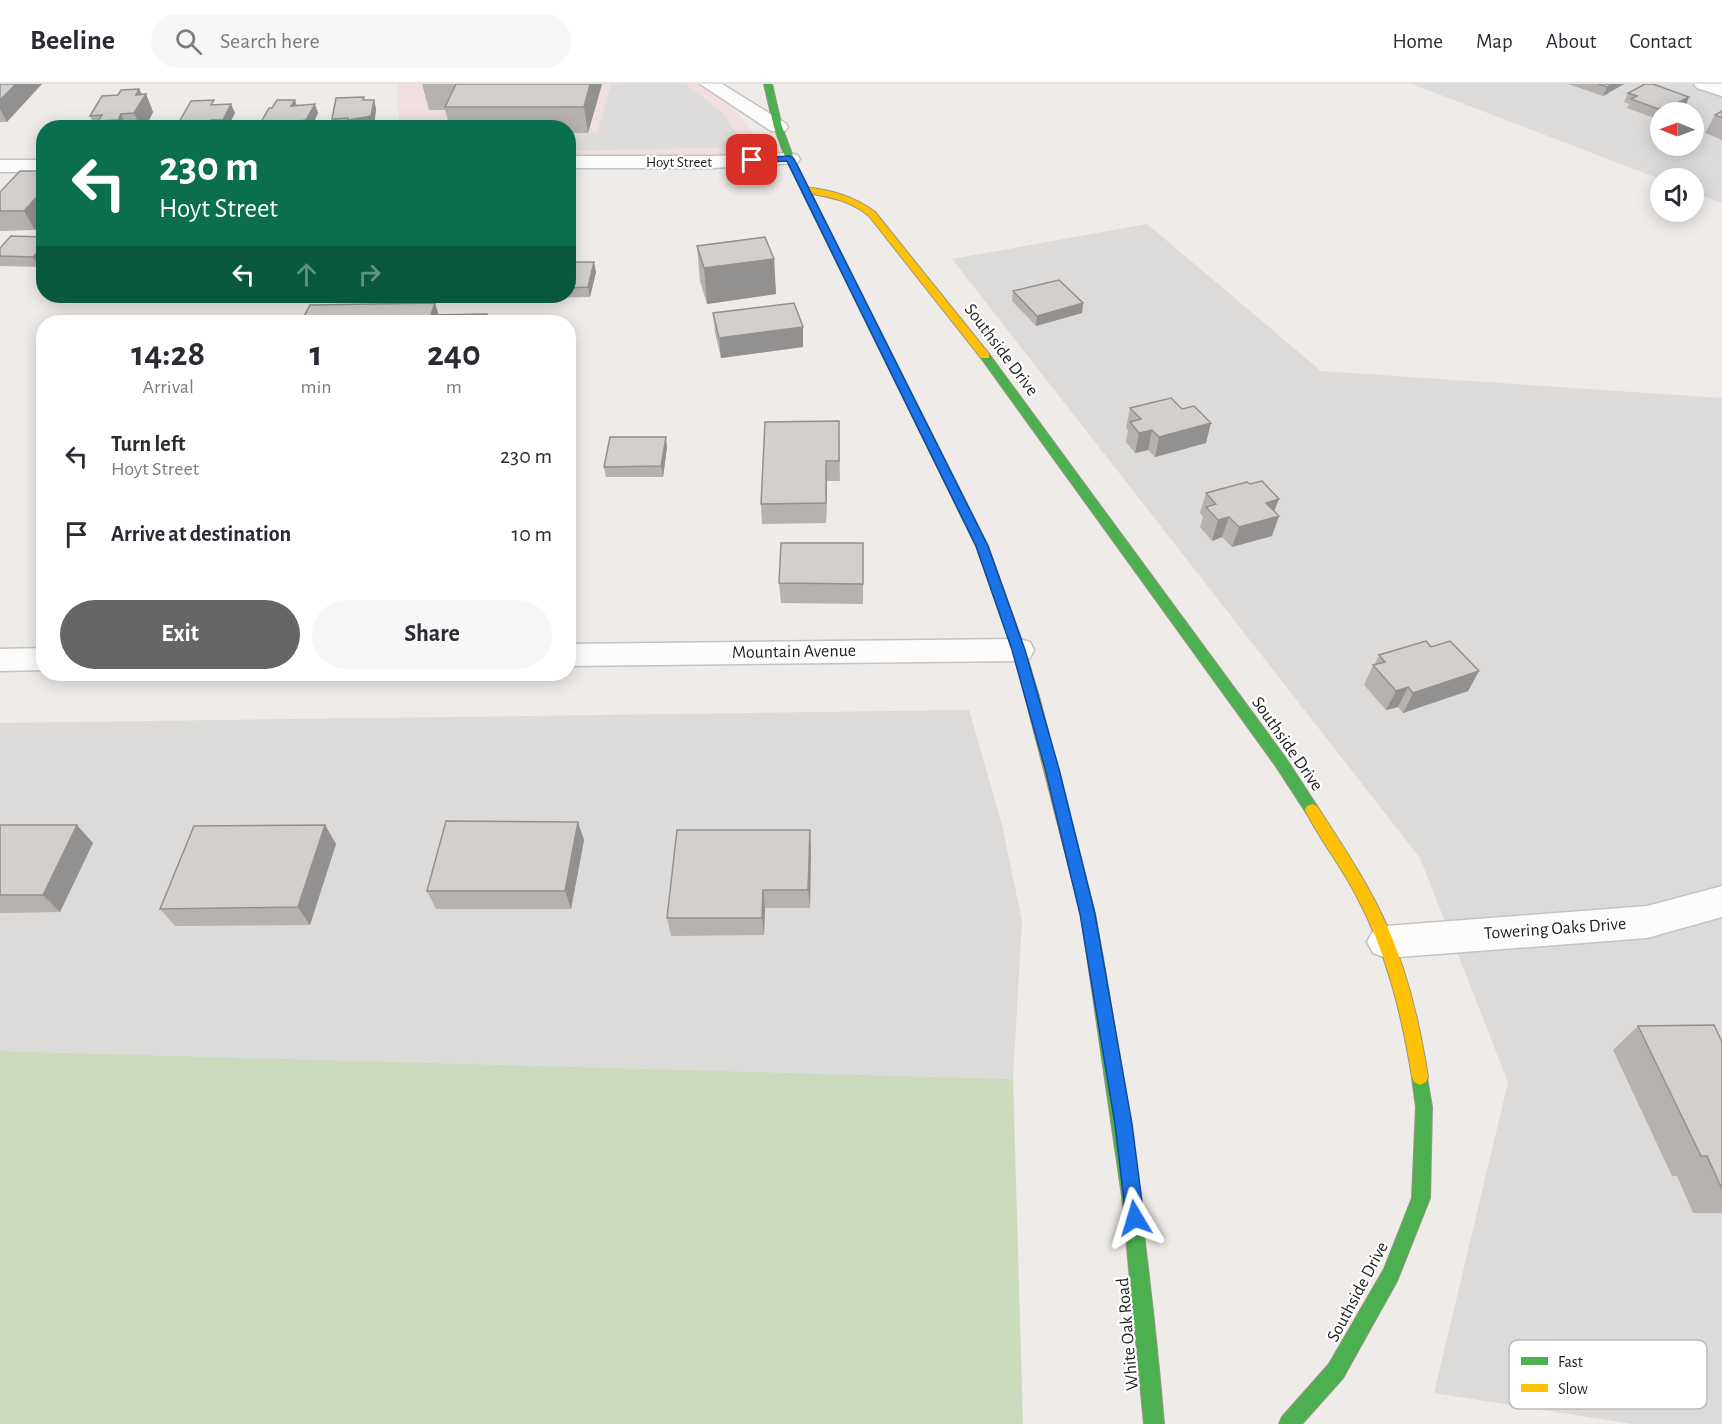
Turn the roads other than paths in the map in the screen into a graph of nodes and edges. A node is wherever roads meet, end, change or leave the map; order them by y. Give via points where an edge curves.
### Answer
1 (709, 84) edge
2 (768, 84) edge
3 (1703, 84) edge
4 (1722, 90) edge
5 (778, 127) junction
6 (790, 159) junction
7 (576, 162) edge
8 (0, 166) edge
9 (36, 166) edge
10 (805, 190) junction
11 (1019, 650) junction
12 (576, 655) edge
13 (36, 659) edge
14 (0, 660) edge
15 (1722, 901) edge
16 (1386, 942) junction
17 (1154, 1424) edge
18 (1289, 1424) edge

1 - 5 street
2 - 5 main road, White Oak Road
3 - 4 street
5 - 6 main road, White Oak Road
6 - 7 street, Hoyt Street
6 - 10 main road, White Oak Road
8 - 9 street
10 - 11 main road, White Oak Road via 982,546
10 - 16 main road, Southside Drive via 832,193 861,204 977,345 1280,762 1351,871
11 - 12 street, Mountain Avenue
11 - 17 main road, White Oak Road via 1088,914 1123,1124 1146,1313
13 - 14 street
15 - 16 street, Towering Oaks Drive via 1647,922
16 - 18 main road, Southside Drive via 1411,1021 1424,1107 1421,1198 1391,1275 1342,1361

